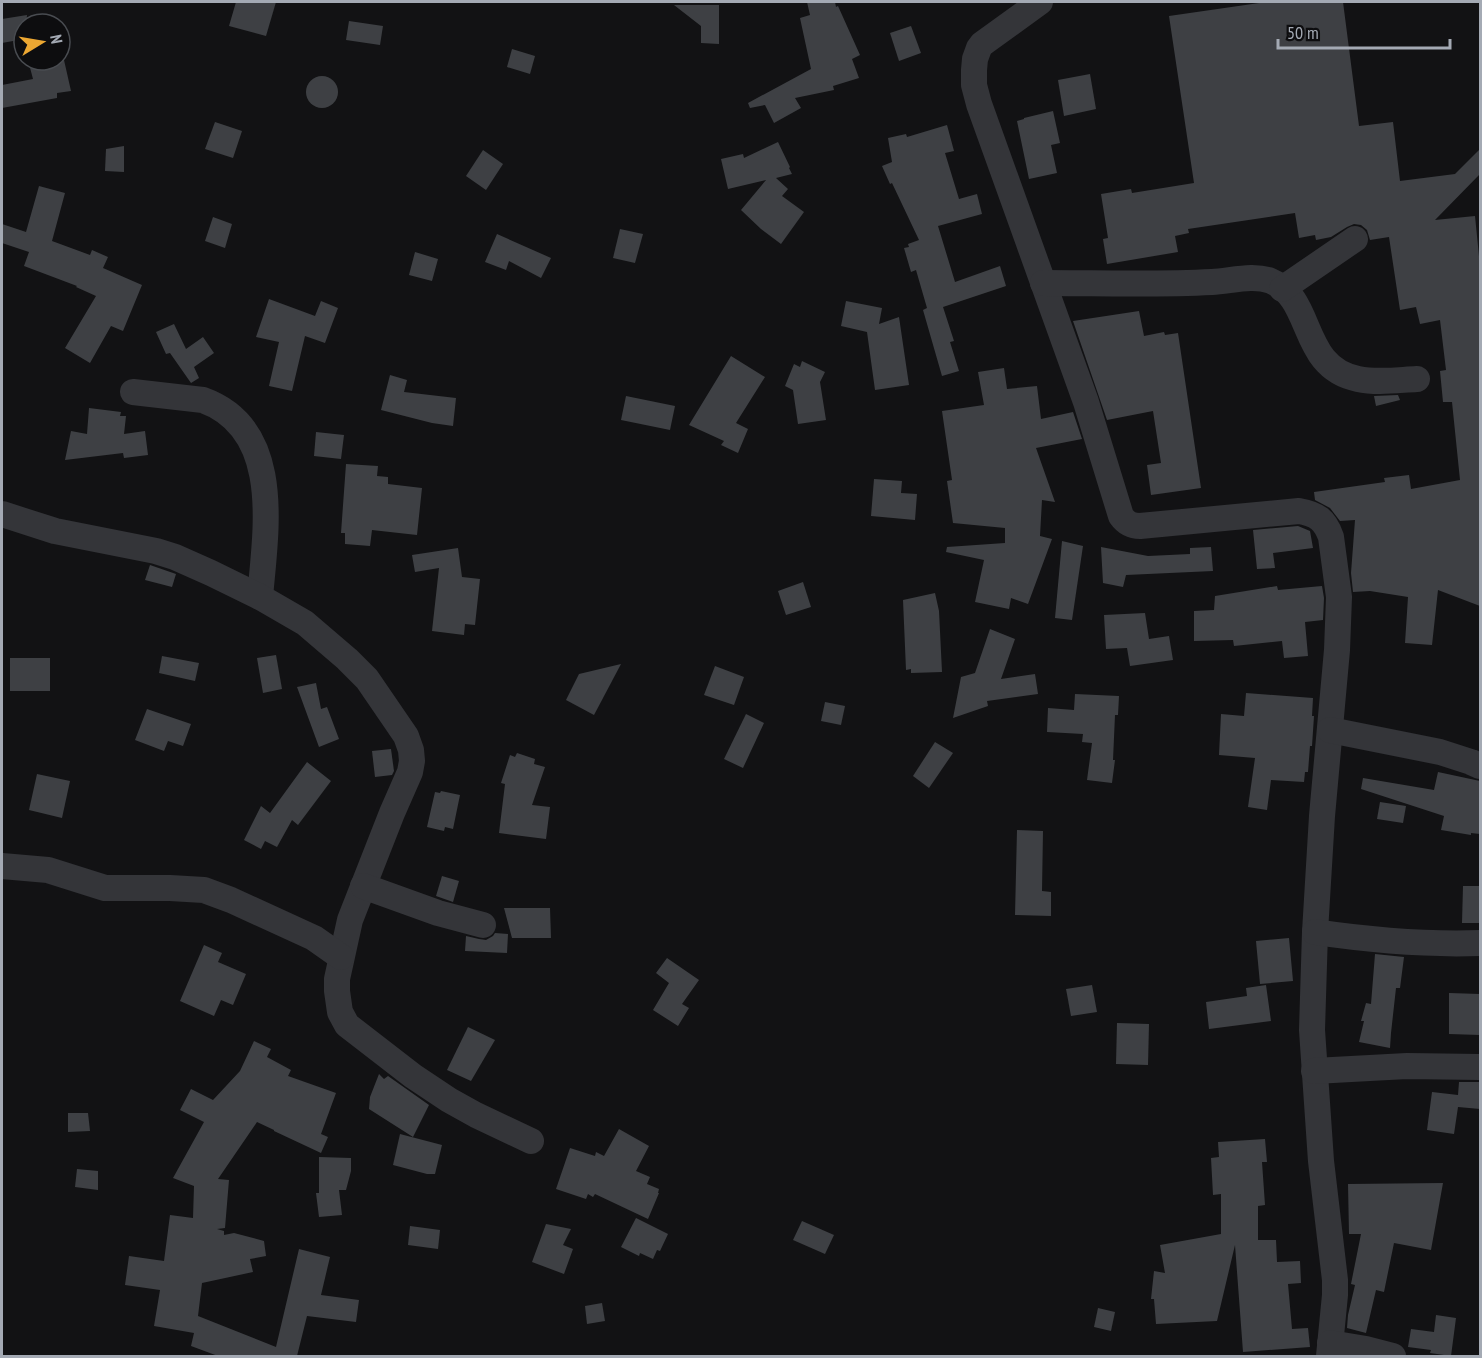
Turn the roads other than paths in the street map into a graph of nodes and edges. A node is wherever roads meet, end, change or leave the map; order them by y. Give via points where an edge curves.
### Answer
1 (1040, 2) edge
2 (1355, 239) dead end
3 (1043, 283) junction
4 (1282, 289) junction
5 (1417, 379) dead end
6 (133, 392) dead end
7 (2, 514) edge
8 (260, 597) junction
9 (1330, 730) junction
10 (1480, 766) edge
11 (2, 866) edge
12 (363, 886) junction
13 (350, 920) junction
14 (483, 925) dead end
15 (1315, 932) junction
16 (314, 938) junction
17 (1480, 944) edge
18 (341, 957) junction
19 (1480, 1067) edge
20 (1314, 1071) junction
21 (531, 1141) dead end
22 (1330, 1350) edge
23 (1393, 1356) edge

1 - 3 street via 982,44 975,59 974,78 979,104
2 - 4 street
3 - 4 street via 1212,282 1253,278 1268,280
3 - 9 street via 1125,522 1140,526 1299,511 1310,512 1326,525 1339,597
4 - 5 street via 1298,307 1324,361 1340,373 1370,381
6 - 8 street via 203,400 233,417 248,434 263,473 265,491
7 - 8 street via 55,531 156,551
8 - 12 street via 305,623 347,659 379,695 409,742 410,772
9 - 10 street via 1440,752
9 - 15 street
11 - 16 street via 48,870 105,888 204,890
12 - 13 street
12 - 14 street
13 - 16 street
13 - 18 street
15 - 17 street via 1365,939
15 - 20 street
16 - 18 street
18 - 21 street via 338,999 347,1025 449,1100
19 - 20 street
20 - 22 street via 1335,1280
22 - 23 street via 1366,1349

